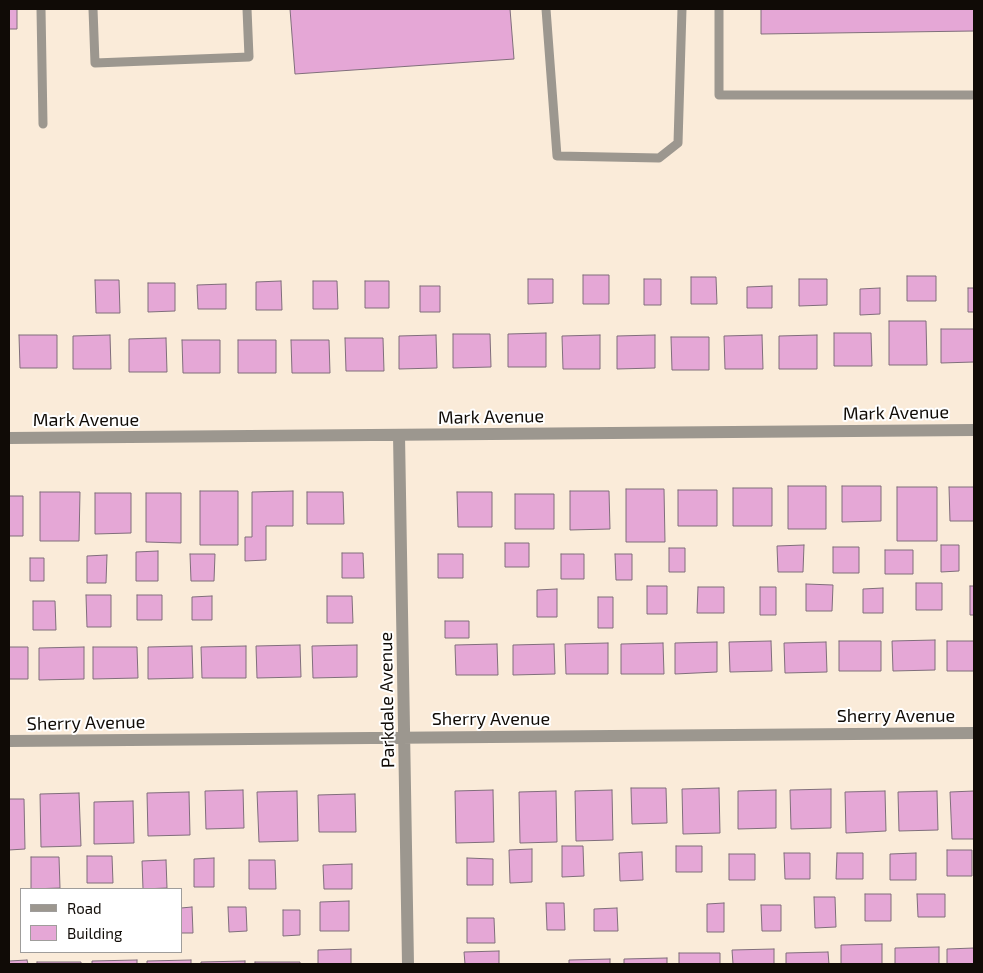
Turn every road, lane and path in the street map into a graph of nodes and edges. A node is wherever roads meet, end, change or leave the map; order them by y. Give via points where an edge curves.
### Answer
1 (41, 9) edge
2 (93, 9) edge
3 (247, 9) edge
4 (546, 9) edge
5 (682, 9) edge
6 (719, 9) edge
7 (974, 95) edge
8 (43, 124) dead end
9 (974, 430) edge
10 (399, 435) junction
11 (9, 438) edge
12 (974, 733) edge
13 (405, 738) junction
14 (9, 741) edge
15 (408, 964) edge

1 - 8 lane
2 - 3 lane via 95,63 249,57
4 - 5 lane via 558,156 659,158 678,143
6 - 7 lane via 719,96
9 - 10 street, Mark Avenue
10 - 11 street, Mark Avenue
10 - 13 street, Parkdale Avenue
12 - 13 street, Sherry Avenue
13 - 14 street, Sherry Avenue
13 - 15 street, Parkdale Avenue

